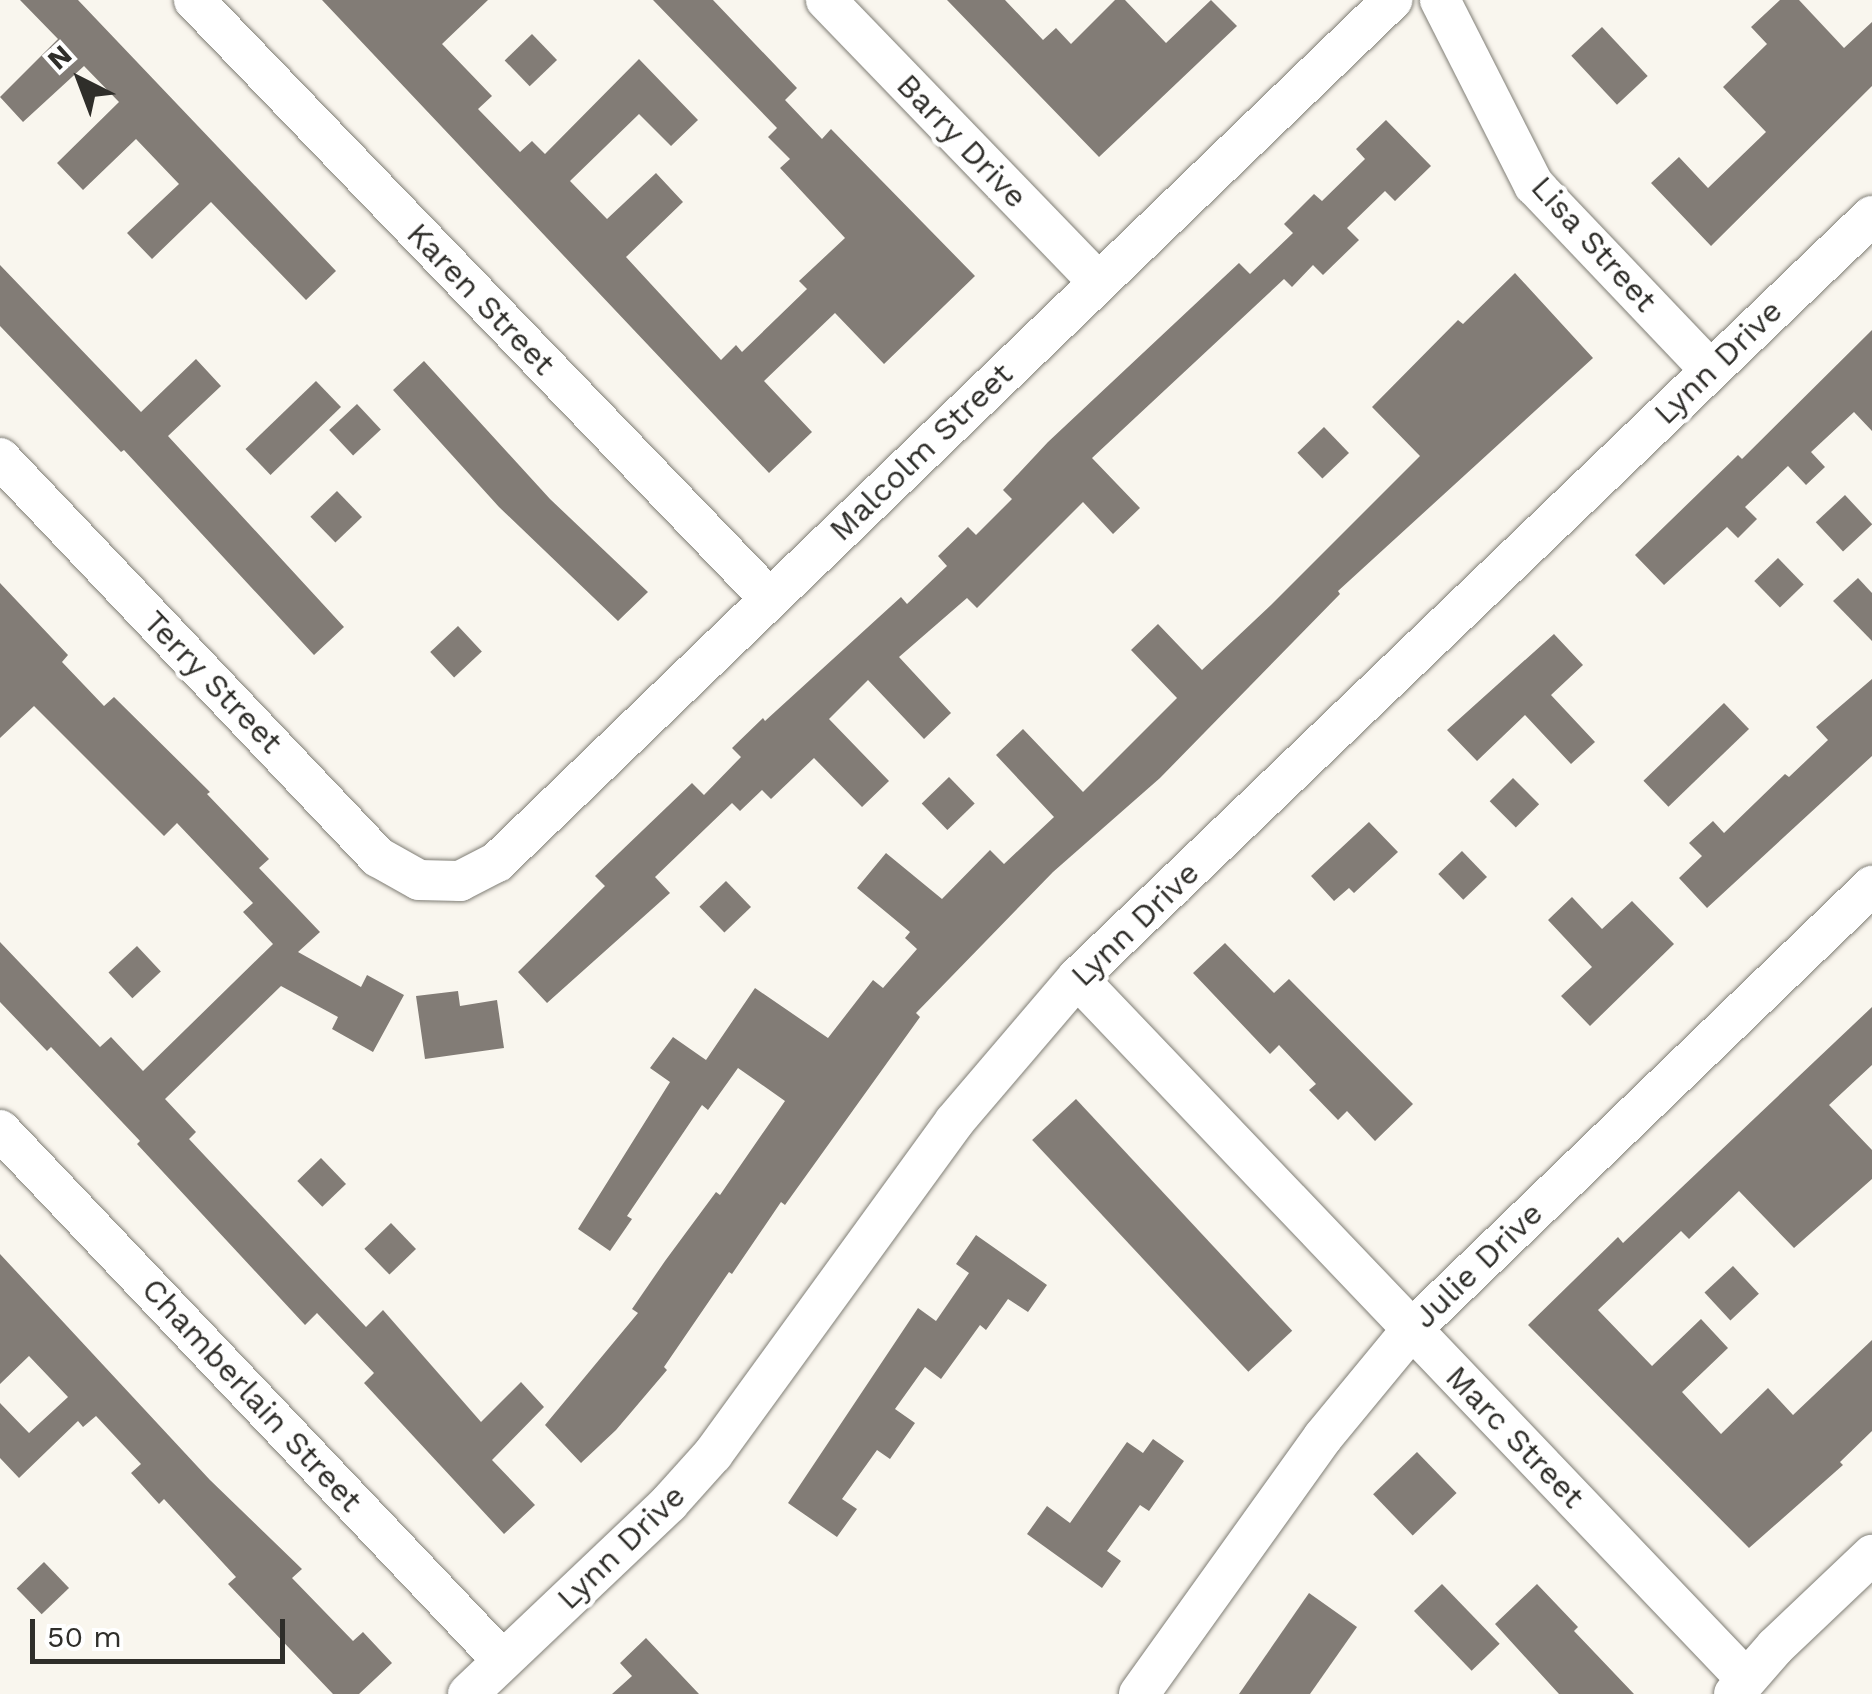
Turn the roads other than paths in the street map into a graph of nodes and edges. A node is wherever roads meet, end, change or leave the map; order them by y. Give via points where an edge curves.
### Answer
1 (194, 0) edge
2 (826, 0) edge
3 (1392, 0) edge
4 (1440, 0) edge
5 (1872, 216) edge
6 (1098, 282) junction
7 (1710, 370) junction
8 (0, 458) edge
9 (768, 598) junction
10 (440, 882) joint
11 (1872, 886) edge
12 (1077, 978) junction
13 (0, 1130) edge
14 (1412, 1329) junction
15 (1872, 1554) edge
16 (503, 1660) junction
17 (1740, 1686) edge
18 (468, 1694) edge
19 (1139, 1694) edge

1 - 9 street, Karen Street
2 - 6 street, Barry Drive
3 - 6 street, Malcolm Street
4 - 7 street, Lisa Street via 1534,184
5 - 7 street, Lynn Drive
6 - 9 street, Malcolm Street
7 - 12 street, Lynn Drive
8 - 10 street, Terry Street via 378,856 408,876
9 - 10 street, Malcolm Street via 497,862 477,875
11 - 14 street, Julie Drive
12 - 14 street, Marc Street
12 - 16 street, Lynn Drive via 954,1122 713,1454
13 - 16 street, Chamberlain Street
14 - 17 street, Marc Street
14 - 19 street, Julie Drive via 1323,1437
15 - 17 street
16 - 18 street, Lynn Drive

